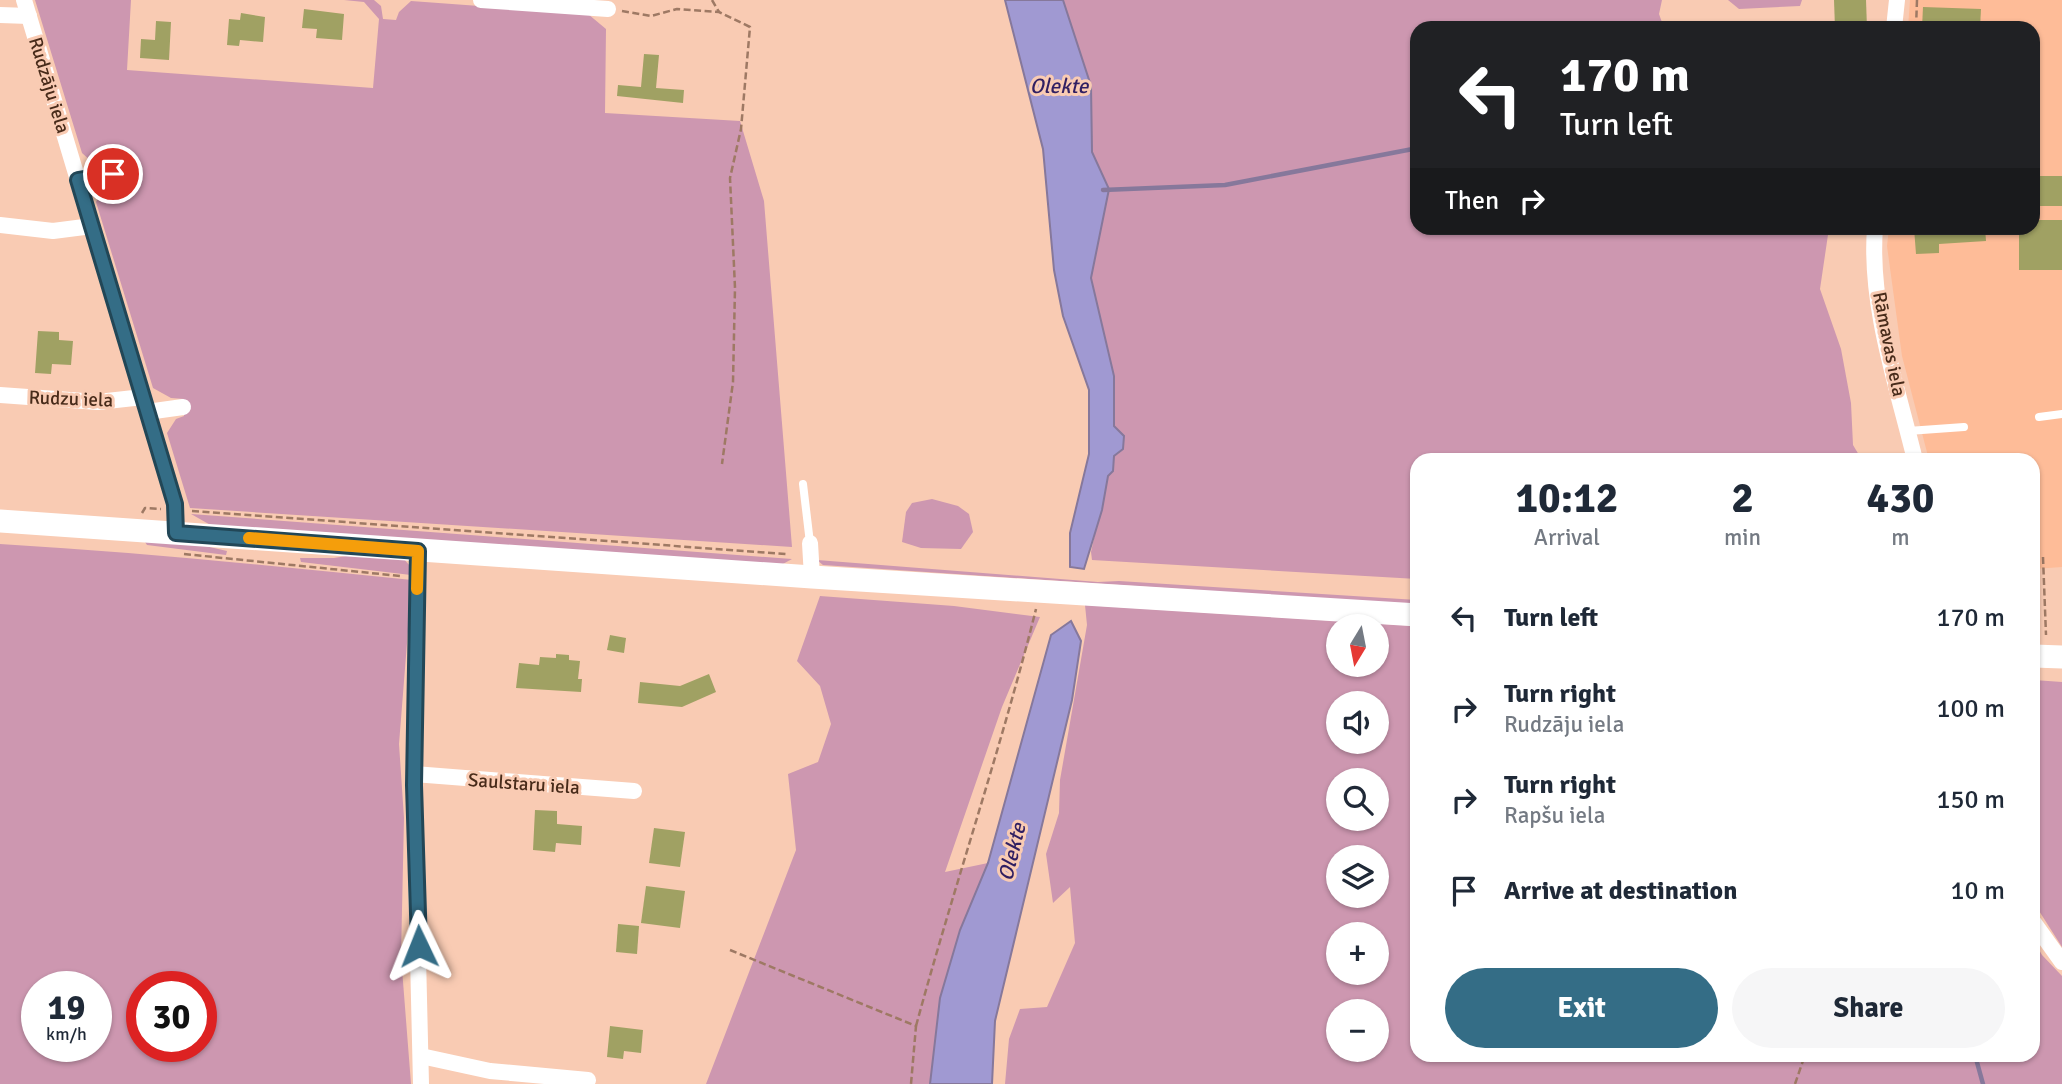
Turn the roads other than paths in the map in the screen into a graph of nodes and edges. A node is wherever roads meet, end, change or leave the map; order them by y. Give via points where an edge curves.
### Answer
1 (481, 0) edge
2 (1897, 0) edge
3 (27, 8) edge
4 (608, 9) road end
5 (0, 15) edge
6 (1895, 21) edge
7 (114, 174) dead end
8 (78, 180) junction
9 (0, 225) edge
10 (92, 226) junction
11 (1875, 235) edge
12 (0, 395) edge
13 (145, 405) junction
14 (183, 407) dead end
15 (2062, 415) edge
16 (2039, 417) dead end
17 (1964, 427) dead end
18 (1908, 431) junction
19 (1913, 453) edge
20 (803, 484) dead end
21 (0, 521) edge
22 (176, 522) junction
23 (418, 551) junction
24 (811, 559) junction
25 (1410, 615) edge
26 (2040, 656) edge
27 (2062, 657) edge
28 (414, 774) junction
29 (634, 791) dead end
30 (2040, 931) edge
31 (2062, 962) edge
32 (421, 1056) junction
33 (588, 1080) dead end
34 (421, 1084) edge

1 - 4 street
2 - 6 street
3 - 5 street
3 - 8 street, Rudzāju iela
7 - 8 street
8 - 10 street, Rudzāju iela
9 - 10 street via 53,230
10 - 13 street, Rudzāju iela
11 - 18 street, Rāmavas iela via 1882,321
12 - 13 street, Rudzu iela
13 - 14 street, Rudzu iela
13 - 22 street, Rudzāju iela
15 - 16 lane
17 - 18 lane
18 - 19 street, Rāmavas iela
20 - 24 lane
21 - 22 main road via 141,530
22 - 23 main road
23 - 24 main road
23 - 28 street
24 - 25 main road via 1040,592
26 - 27 main road
28 - 29 street, Saulstaru iela
28 - 32 street
30 - 31 street
32 - 33 street via 490,1071
32 - 34 street

